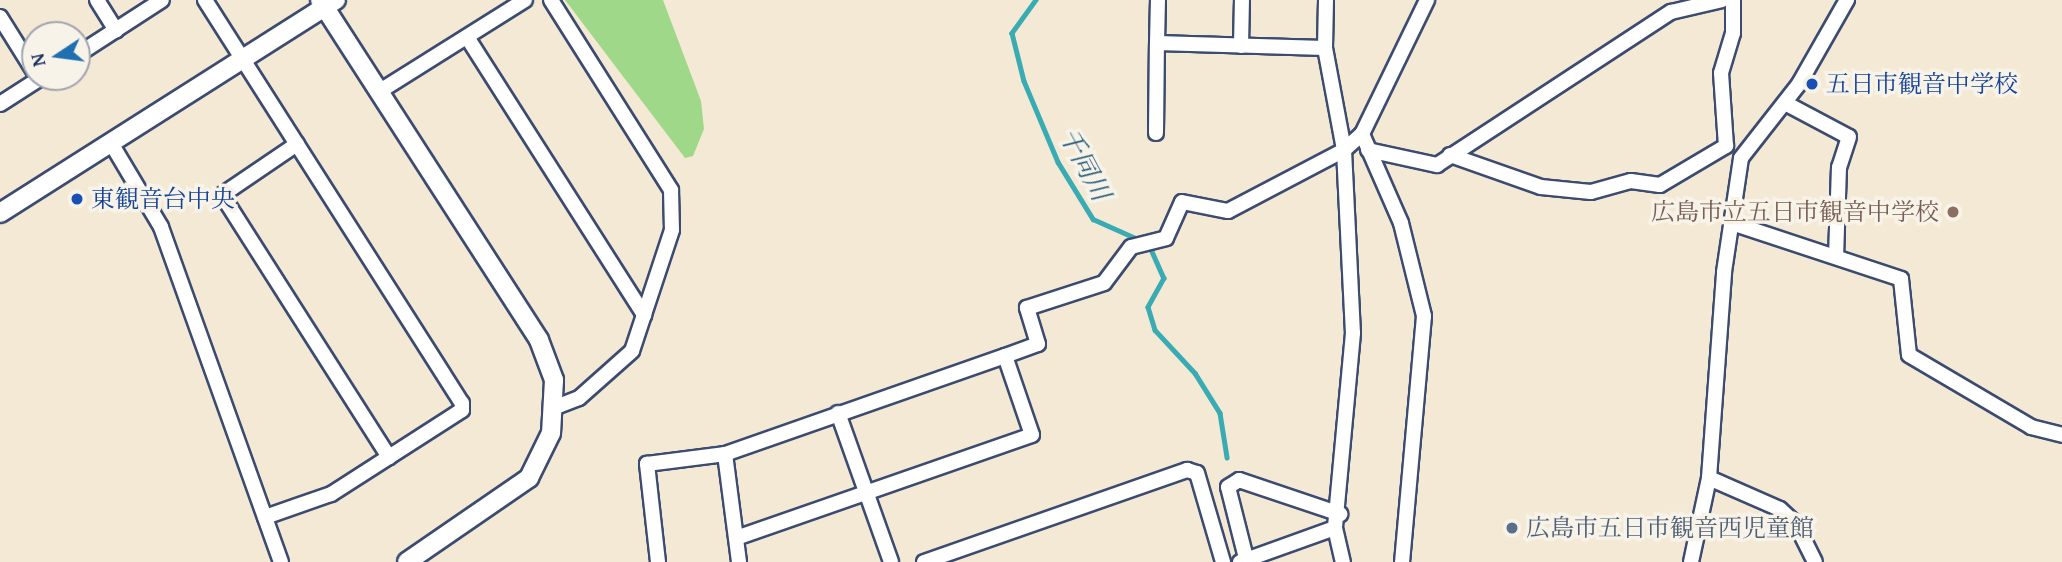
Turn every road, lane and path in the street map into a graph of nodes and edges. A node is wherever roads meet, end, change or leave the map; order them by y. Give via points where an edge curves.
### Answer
1 (97, 0) edge
2 (162, 0) edge
3 (205, 0) edge
4 (526, 0) edge
5 (551, 0) edge
6 (1158, 0) edge
7 (1242, 0) edge
8 (1326, 0) edge
9 (1427, 0) edge
10 (1721, 0) edge
11 (1733, 0) edge
12 (1847, 0) edge
13 (327, 3) edge
14 (0, 17) edge
15 (116, 30) junction
16 (467, 37) junction
17 (1157, 43) junction
18 (91, 46) edge
19 (1241, 46) junction
20 (1325, 48) junction
21 (21, 50) edge
22 (243, 59) junction
23 (21, 89) edge
24 (380, 91) junction
25 (1785, 103) junction
26 (0, 104) edge
27 (1156, 133) dead end
28 (1362, 134) junction
29 (111, 143) junction
30 (297, 144) junction
31 (1726, 146) junction
32 (1344, 150) junction
33 (1368, 150) junction
34 (1450, 155) junction
35 (1741, 158) junction
36 (0, 213) edge
37 (1732, 223) junction
38 (1836, 257) junction
39 (644, 315) junction
40 (1005, 356) junction
41 (556, 407) junction
42 (838, 413) junction
43 (2062, 435) edge
44 (725, 454) junction
45 (389, 457) junction
46 (1710, 478) junction
47 (866, 492) junction
48 (265, 517) junction
49 (1337, 521) junction
50 (736, 538) junction
51 (1245, 561) edge
52 (281, 562) edge
53 (407, 562) edge
54 (658, 562) edge
55 (739, 562) edge
56 (891, 562) edge
57 (924, 562) edge
58 (1223, 562) edge
59 (1343, 562) edge
60 (1402, 562) edge
61 (1691, 562) edge
62 (1815, 562) edge

1 - 15 street
2 - 15 street
3 - 22 street
4 - 16 street
5 - 39 street via 671,190 671,230
6 - 17 street
7 - 19 street
8 - 20 street
9 - 28 street
10 - 34 street via 1671,12
11 - 31 street via 1734,33 1721,73
12 - 25 street
13 - 22 street
13 - 24 street
14 - 21 street
15 - 18 street
16 - 24 street
16 - 39 street
17 - 19 street
17 - 27 street
19 - 20 street
20 - 32 street
22 - 29 street
22 - 30 street
23 - 26 street
24 - 41 street via 539,340
25 - 35 street
25 - 38 street via 1849,137 1839,169
28 - 32 street
28 - 33 street
29 - 36 street
29 - 48 street via 161,227
30 - 45 street via 462,402 462,410
30 - 45 street via 222,195
31 - 34 street via 1660,185 1631,181 1591,192 1541,187
31 - 35 street
32 - 40 street via 1228,211 1182,202 1166,238 1131,247 1104,283 1027,308 1038,344
32 - 49 street via 1353,333
33 - 34 street via 1437,165
33 - 60 street via 1412,255 1424,316
35 - 37 street
37 - 38 street
37 - 46 street
38 - 43 street via 1901,279 1909,355 2031,427
39 - 41 street via 632,351 579,398
40 - 42 street
40 - 47 street via 1032,435
41 - 53 street via 546,450 529,478
42 - 44 street
42 - 47 street
44 - 50 street
44 - 54 street via 647,464
45 - 48 street via 331,494
46 - 61 street
46 - 62 street via 1780,509 1796,524
47 - 50 street
47 - 56 street
48 - 52 street
49 - 51 street
49 - 51 street via 1238,480 1228,487
49 - 59 street
50 - 55 street
57 - 58 street via 1187,471 1198,473

